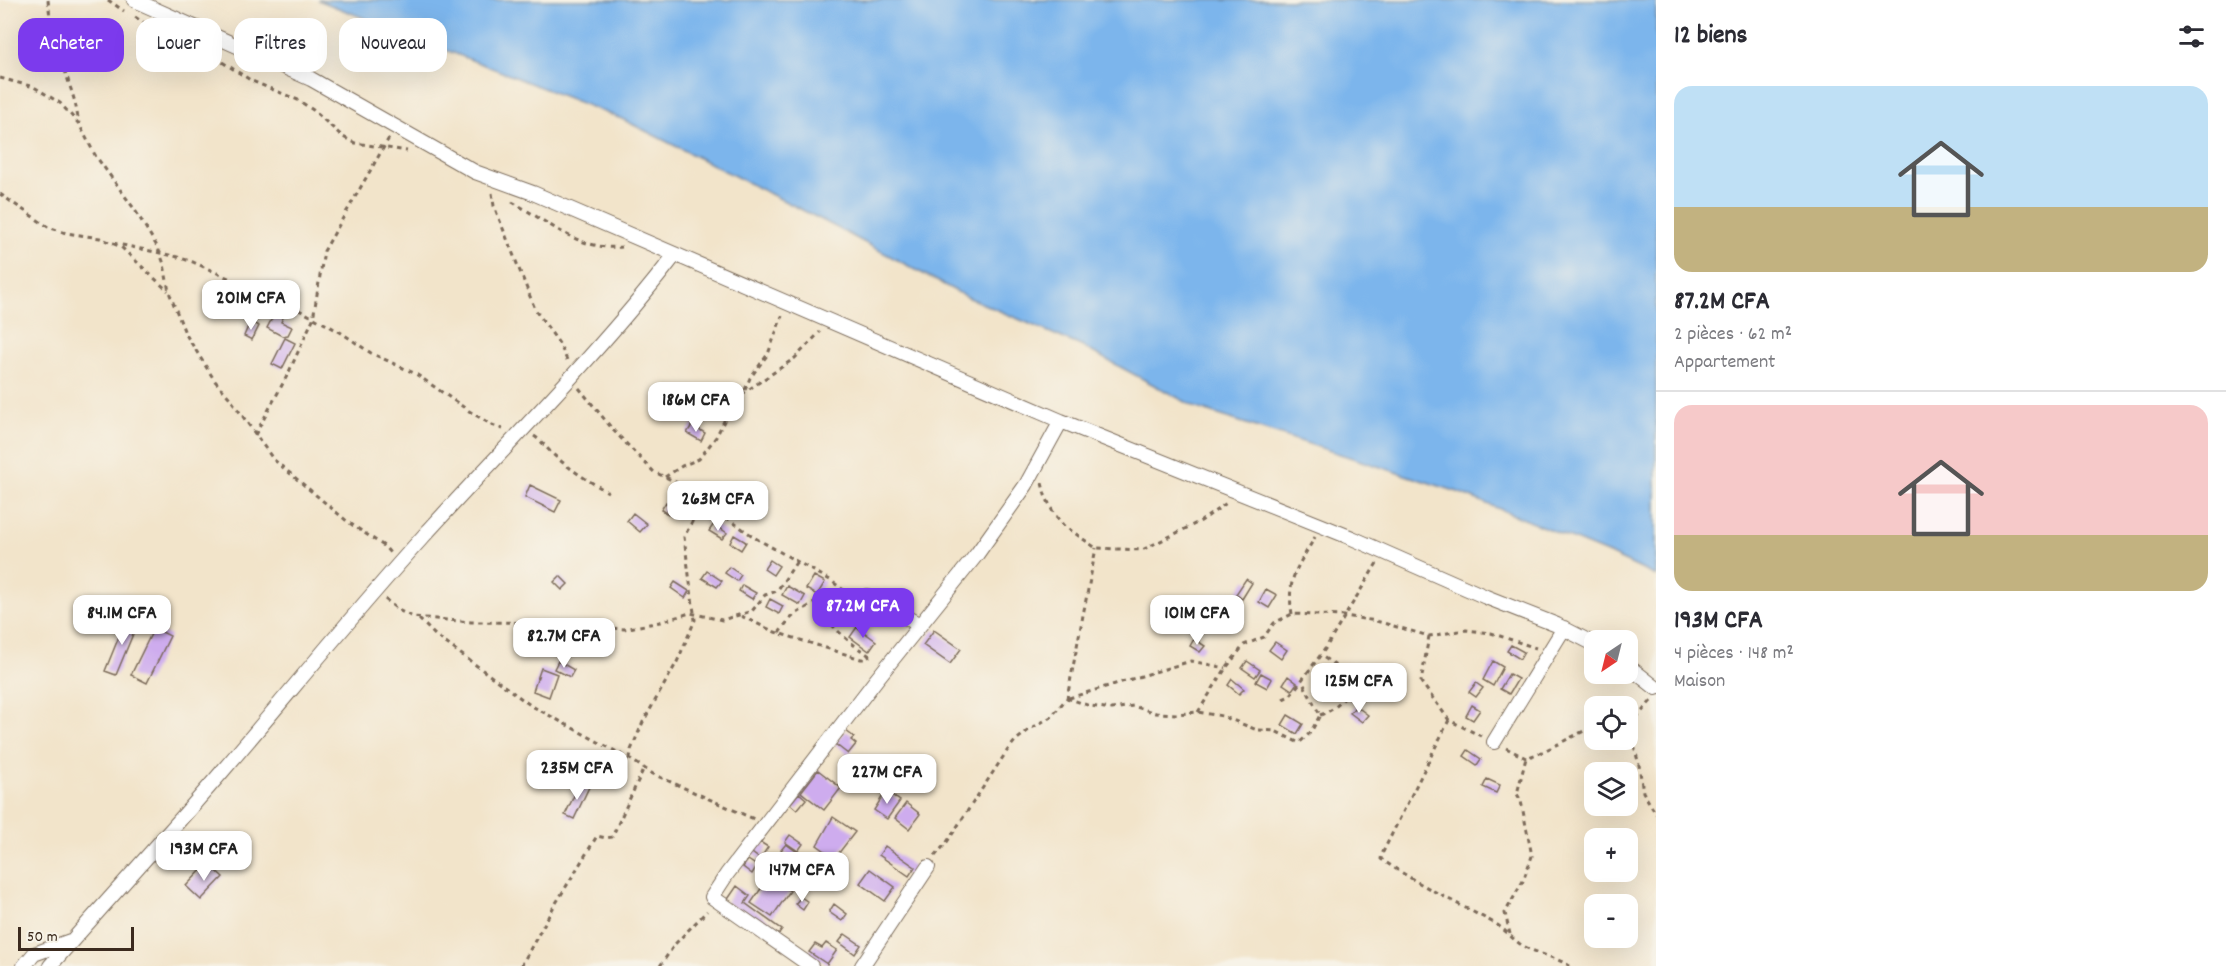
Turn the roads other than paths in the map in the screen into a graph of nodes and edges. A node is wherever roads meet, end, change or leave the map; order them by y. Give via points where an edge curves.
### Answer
1 (134, 0) edge
2 (674, 256) junction
3 (1061, 421) junction
4 (867, 596) road end
5 (920, 624) junction
6 (1564, 628) junction
7 (1584, 639) edge
8 (1638, 674) edge
9 (1656, 688) edge
10 (1494, 742) road end
11 (928, 867) road end
12 (72, 940) junction
13 (24, 966) edge
14 (50, 966) edge
15 (811, 966) edge
16 (862, 966) edge

1 - 2 street via 301,74 475,172
2 - 3 street
2 - 12 street via 573,375 397,566
3 - 5 street via 1017,499
3 - 6 street via 1322,525
4 - 5 street
5 - 15 street via 712,897
6 - 7 street
6 - 10 street
8 - 9 street
11 - 16 street
12 - 13 street via 34,954
12 - 14 street

